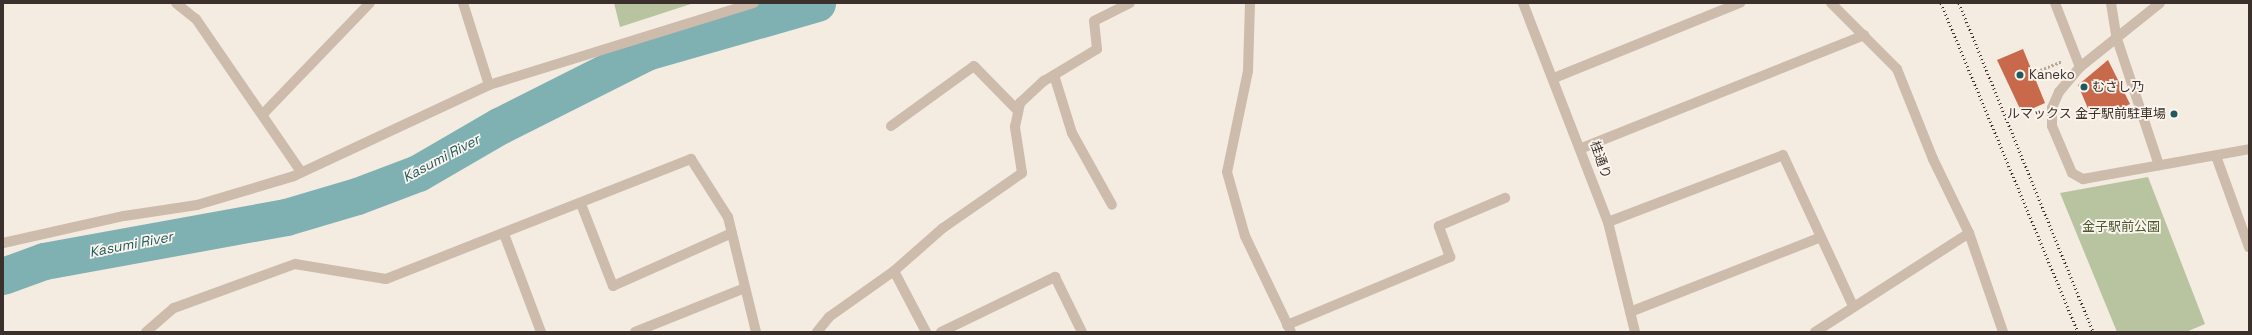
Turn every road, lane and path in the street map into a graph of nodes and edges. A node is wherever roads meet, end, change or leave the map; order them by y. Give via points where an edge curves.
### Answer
1 (176, 3) edge
2 (370, 3) edge
3 (463, 3) edge
4 (754, 3) edge
5 (1130, 3) edge
6 (1250, 3) edge
7 (1523, 3) edge
8 (1740, 3) edge
9 (1831, 3) edge
10 (2055, 3) edge
11 (2111, 3) edge
12 (2160, 3) edge
13 (1864, 34) junction
14 (2116, 39) junction
15 (2075, 55) junction
16 (2080, 66) junction
17 (2032, 73) dead end
18 (1054, 75) junction
19 (1554, 78) junction
20 (489, 85) junction
21 (1018, 111) junction
22 (262, 114) junction
23 (891, 126) dead end
24 (1582, 148) junction
25 (2249, 149) edge
26 (2216, 156) junction
27 (2159, 164) junction
28 (301, 172) junction
29 (1505, 198) dead end
30 (581, 204) junction
31 (1112, 205) dead end
32 (1608, 222) junction
33 (732, 233) junction
34 (1969, 233) junction
35 (504, 234) junction
36 (1819, 238) junction
37 (3, 244) edge
38 (2249, 247) edge
39 (894, 271) junction
40 (745, 288) junction
41 (1853, 306) junction
42 (1630, 312) junction
43 (1289, 329) edge
44 (146, 332) edge
45 (541, 332) edge
46 (635, 332) edge
47 (756, 332) edge
48 (817, 332) edge
49 (926, 332) edge
50 (941, 332) edge
51 (1082, 332) edge
52 (1635, 332) edge
53 (1815, 332) edge
54 (2003, 332) edge

1 - 22 street via 196,19
2 - 22 street
3 - 20 street
4 - 20 street
5 - 18 street via 1094,21 1097,49
6 - 43 street via 1248,71 1227,172 1245,236
7 - 19 street, 桂通り
8 - 19 street
9 - 13 street
10 - 15 street
11 - 14 street
12 - 14 street
13 - 24 street
13 - 34 street via 1897,69 1933,159
14 - 16 street
14 - 27 street
15 - 16 street
15 - 17 path
16 - 27 street via 2059,92 2052,108 2052,126 2072,173 2084,179
18 - 21 street via 1020,103
18 - 31 street via 1072,133
19 - 24 street, 桂通り
20 - 28 street
21 - 23 street via 974,66
21 - 39 street via 1015,127 1022,173 943,228
22 - 28 street
24 - 32 street, 桂通り
25 - 26 street
26 - 27 street
26 - 38 street
28 - 37 street via 197,205 124,216
29 - 43 street via 1439,226 1450,257
30 - 33 street via 690,159 728,217
30 - 33 street via 613,286
30 - 35 street
32 - 36 street via 1783,155
32 - 42 street, 桂通り
33 - 40 street
34 - 41 street
34 - 54 street
35 - 44 street via 386,279 295,264 174,308
35 - 45 street
36 - 41 street
36 - 42 street
39 - 48 street via 829,316
39 - 49 street
40 - 46 street
40 - 47 street
41 - 53 street
42 - 52 street, 桂通り
50 - 51 street via 1055,277

